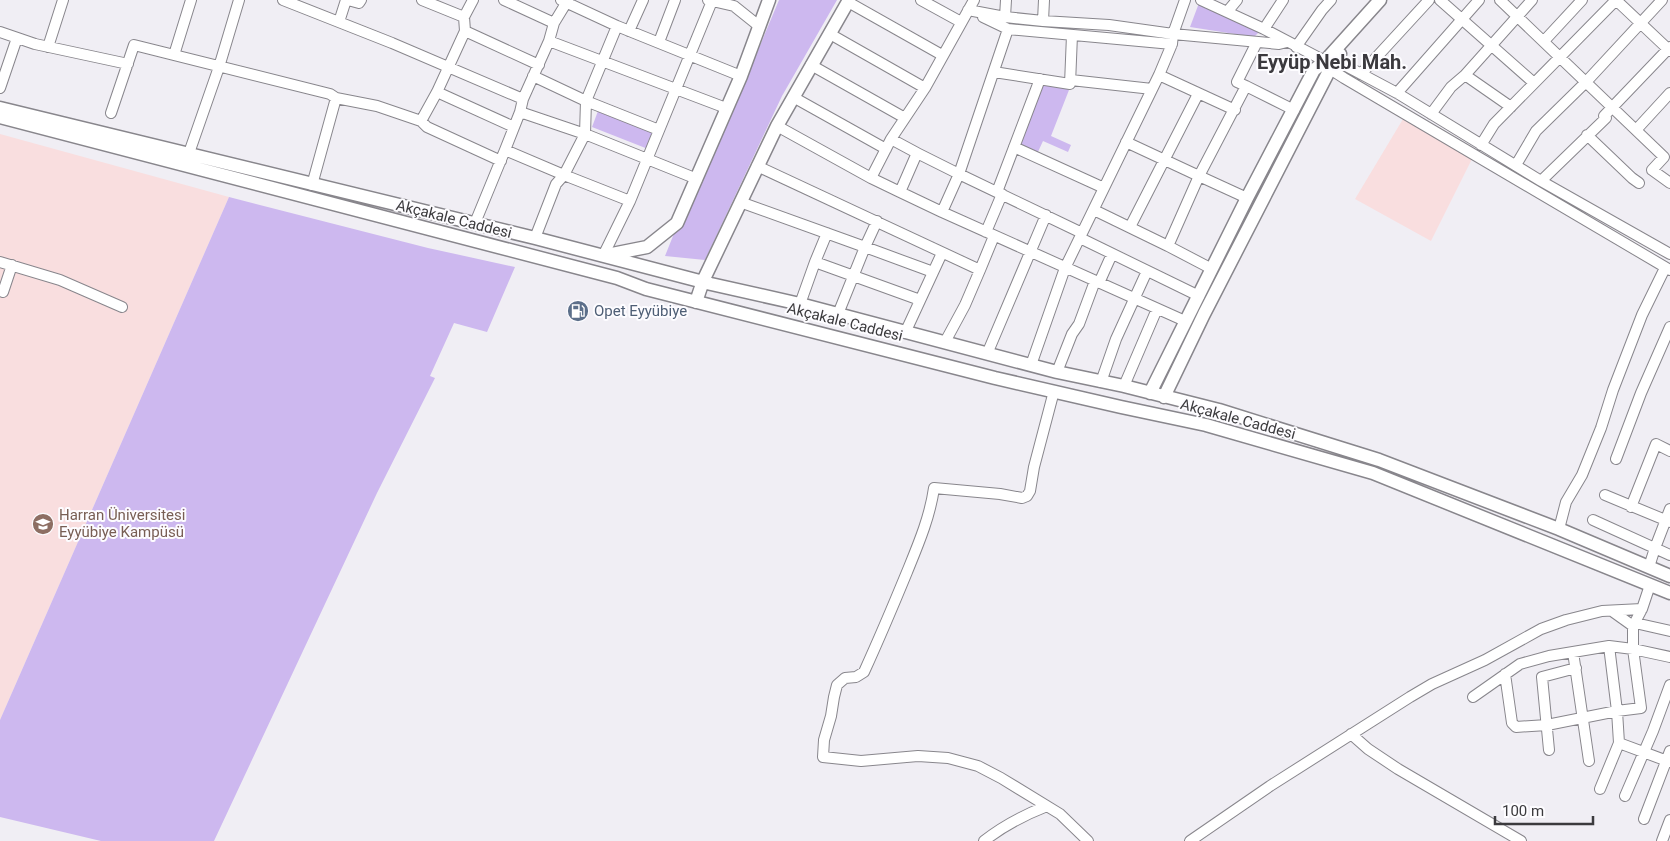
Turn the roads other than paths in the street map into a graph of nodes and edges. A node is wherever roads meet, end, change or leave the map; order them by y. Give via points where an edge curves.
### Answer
1 (63, 0) edge
2 (192, 0) edge
3 (240, 0) edge
4 (283, 0) edge
5 (347, 0) edge
6 (361, 0) edge
7 (422, 0) edge
8 (473, 0) edge
9 (504, 0) edge
10 (643, 0) edge
11 (675, 0) edge
12 (708, 0) edge
13 (712, 0) edge
14 (767, 0) edge
15 (921, 0) edge
16 (974, 0) edge
17 (1006, 0) edge
18 (1044, 0) edge
19 (1185, 0) edge
20 (1201, 0) edge
21 (1237, 0) edge
22 (1283, 0) edge
23 (1331, 0) edge
24 (1380, 0) edge
25 (1389, 0) edge
26 (1429, 0) edge
27 (1440, 0) edge
28 (1479, 0) edge
29 (1500, 0) edge
30 (1532, 0) edge
31 (1582, 0) edge
32 (1616, 0) edge
33 (1662, 0) edge
34 (565, 1) edge
35 (849, 1) edge
36 (968, 10) junction
37 (1227, 12) junction
38 (1517, 16) junction
39 (464, 17) junction
40 (1005, 17) junction
41 (1462, 20) junction
42 (1043, 21) junction
43 (339, 22) junction
44 (961, 22) junction
45 (554, 23) junction
46 (1640, 23) junction
47 (617, 26) junction
48 (760, 26) junction
49 (1008, 29) junction
50 (1264, 29) junction
51 (465, 31) junction
52 (629, 31) junction
53 (0, 32) edge
54 (830, 34) junction
55 (1072, 36) junction
56 (16, 38) junction
57 (1172, 39) junction
58 (549, 41) junction
59 (1544, 41) junction
60 (659, 42) junction
61 (1257, 42) junction
62 (1291, 44) junction
63 (1491, 45) junction
64 (48, 47) junction
65 (1669, 49) edge
66 (690, 54) junction
67 (174, 55) junction
68 (942, 55) junction
69 (1561, 58) junction
70 (603, 61) junction
71 (1330, 63) junction
72 (128, 64) junction
73 (539, 65) junction
74 (811, 65) junction
75 (219, 67) junction
76 (449, 67) junction
77 (994, 72) junction
78 (1361, 74) junction
79 (1159, 75) junction
80 (1465, 75) junction
81 (532, 76) junction
82 (741, 76) junction
83 (1040, 79) junction
84 (1071, 80) junction
85 (1534, 82) junction
86 (1586, 82) junction
87 (1246, 86) junction
88 (0, 88) edge
89 (676, 88) junction
90 (925, 88) junction
91 (1152, 89) junction
92 (437, 92) junction
93 (1670, 93) edge
94 (1198, 94) junction
95 (1397, 94) junction
96 (792, 97) junction
97 (336, 98) junction
98 (522, 98) junction
99 (586, 100) junction
100 (1511, 107) junction
101 (0, 108) edge
102 (726, 108) junction
103 (1612, 108) junction
104 (1235, 110) junction
105 (1294, 110) junction
106 (520, 112) junction
107 (111, 113) dead end
108 (1431, 114) junction
109 (0, 117) edge
110 (905, 118) junction
111 (421, 121) junction
112 (514, 126) junction
113 (777, 126) junction
114 (659, 130) junction
115 (1636, 130) junction
116 (585, 134) junction
117 (1587, 136) junction
118 (891, 139) junction
119 (1126, 142) junction
120 (1481, 145) junction
121 (1014, 147) junction
122 (886, 149) junction
123 (505, 150) junction
124 (917, 152) junction
125 (188, 153) junction
126 (1667, 153) edge
127 (646, 159) junction
128 (1164, 160) junction
129 (501, 161) junction
130 (1516, 165) junction
131 (757, 166) junction
132 (959, 174) junction
133 (564, 175) junction
134 (1199, 176) junction
135 (871, 178) junction
136 (697, 179) junction
137 (1541, 181) junction
138 (1639, 183) dead end
139 (1670, 183) edge
140 (312, 185) junction
141 (1104, 188) junction
142 (900, 192) junction
143 (999, 193) junction
144 (1247, 198) junction
145 (630, 200) junction
146 (740, 202) junction
147 (1094, 210) junction
148 (942, 212) junction
149 (1046, 215) junction
150 (877, 221) junction
151 (475, 223) junction
152 (1130, 227) junction
153 (827, 233) junction
154 (990, 234) junction
155 (1081, 235) junction
156 (535, 238) junction
157 (1168, 246) junction
158 (865, 247) junction
159 (1030, 252) junction
160 (942, 253) junction
161 (1112, 254) junction
162 (1670, 254) edge
163 (603, 256) junction
164 (0, 262) edge
165 (815, 262) junction
166 (12, 266) junction
167 (1065, 268) junction
168 (1212, 269) junction
169 (1668, 269) edge
170 (980, 270) junction
171 (1147, 271) junction
172 (933, 272) junction
173 (853, 276) junction
174 (703, 281) junction
175 (1097, 282) junction
176 (3, 292) dead end
177 (1198, 296) junction
178 (1134, 298) junction
179 (920, 300) junction
180 (696, 302) junction
181 (800, 304) junction
182 (122, 306) dead end
183 (1157, 309) junction
184 (838, 314) junction
185 (1186, 321) junction
186 (1670, 327) edge
187 (905, 333) junction
188 (945, 342) junction
189 (987, 354) junction
190 (1031, 365) junction
191 (1056, 372) junction
192 (1101, 382) junction
193 (1124, 386) junction
194 (1054, 391) junction
195 (1150, 393) junction
196 (1164, 396) junction
197 (1670, 450) edge
198 (1616, 459) dead end
199 (1605, 495) dead end
200 (1631, 507) junction
201 (1670, 509) edge
202 (1592, 520) dead end
203 (1668, 521) edge
204 (1560, 529) junction
205 (1655, 548) junction
206 (1670, 555) edge
207 (1649, 567) junction
208 (1670, 576) edge
209 (1650, 585) junction
210 (1670, 593) edge
211 (1642, 609) junction
212 (1612, 611) junction
213 (1634, 624) junction
214 (1670, 631) edge
215 (1609, 646) junction
216 (1633, 649) junction
217 (1573, 652) junction
218 (1670, 657) edge
219 (1576, 668) junction
220 (1505, 674) junction
221 (1670, 685) edge
222 (1473, 697) dead end
223 (1617, 711) junction
224 (1583, 717) junction
225 (1547, 725) junction
226 (1351, 734) junction
227 (1619, 743) junction
228 (1549, 750) dead end
229 (1643, 753) junction
230 (1669, 758) edge
231 (1589, 761) dead end
232 (1600, 790) dead end
233 (1625, 796) dead end
234 (1047, 806) junction
235 (1644, 819) dead end
236 (1670, 820) edge
237 (984, 841) edge
238 (1088, 841) edge
239 (1190, 841) edge
240 (1521, 841) edge
241 (1662, 841) edge

1 - 64 street
2 - 67 street
3 - 75 street
4 - 43 street
5 - 6 street via 359,3
5 - 43 street
7 - 39 street
8 - 39 street
9 - 45 street
10 - 52 street
11 - 60 street
12 - 13 street
13 - 48 street via 734,6
13 - 66 street
14 - 48 main road
15 - 44 street
16 - 36 street
17 - 40 street
18 - 42 street
19 - 57 street
20 - 37 street
21 - 37 street
22 - 50 street
23 - 62 street
24 - 71 main road
25 - 71 main road
26 - 78 street
27 - 41 street
28 - 41 street
29 - 38 street
30 - 38 street
31 - 59 street
32 - 46 street
32 - 69 street
33 - 46 street
34 - 45 street
34 - 47 street
35 - 54 main road
35 - 68 street
36 - 40 street
36 - 44 street
36 - 49 street
37 - 50 street
38 - 59 street
38 - 63 street
39 - 51 street
40 - 42 street
41 - 63 street
41 - 95 street
42 - 57 street via 1109,25
43 - 76 street
44 - 68 street
45 - 58 street
46 - 65 street
46 - 86 street
47 - 52 street
47 - 70 street
48 - 82 main road
49 - 55 street
49 - 77 street
50 - 62 street
51 - 73 street
51 - 76 street
52 - 60 street
53 - 56 street
54 - 74 main road
54 - 90 street
55 - 57 street
55 - 84 street
56 - 64 street
56 - 88 street
57 - 61 street
57 - 79 street
58 - 70 street
58 - 73 street
59 - 69 street
60 - 66 street
61 - 62 street
61 - 87 street via 1237,82
62 - 71 street
63 - 80 street
63 - 85 street
64 - 72 street
65 - 103 street
66 - 82 street
66 - 89 street
67 - 72 street via 134,45
67 - 75 street
68 - 90 street
69 - 85 street
69 - 86 street
70 - 89 street
70 - 99 street
71 - 78 street
71 - 105 main road via 1314,70
71 - 169 street
71 - 196 main road
72 - 107 street
73 - 81 street
74 - 96 main road
74 - 110 street
75 - 97 street
75 - 125 street
76 - 92 street
76 - 98 street
77 - 83 street
77 - 132 street
78 - 95 street
79 - 91 street
79 - 94 street
80 - 100 street
80 - 108 street
81 - 98 street
81 - 99 street
82 - 102 main road
83 - 84 street via 1070,84
83 - 121 street
84 - 91 street
85 - 100 street
86 - 103 street
86 - 130 street via 1536,131
87 - 104 street
87 - 105 street
89 - 102 street
89 - 114 street
90 - 110 street
91 - 119 street
92 - 111 street
92 - 112 street
93 - 115 street
94 - 104 street
94 - 128 street
95 - 108 street
96 - 113 main road
96 - 122 street
97 - 111 street via 377,106
97 - 140 street
98 - 106 street
99 - 114 street
99 - 116 street
100 - 120 street via 1494,124
101 - 125 main road, Akçakale Caddesi
102 - 136 main road
103 - 115 street
103 - 117 street
104 - 134 street
105 - 144 main road
106 - 112 street
106 - 116 street
108 - 120 street
109 - 180 main road, Akçakale Caddesi via 617,278
110 - 118 street
111 - 129 street via 427,127
112 - 123 street
113 - 131 main road
113 - 135 street
114 - 127 street
115 - 126 street
116 - 127 street
116 - 133 street
117 - 137 street
117 - 138 street
118 - 122 street
118 - 124 street
119 - 128 street
119 - 141 street
120 - 130 street
121 - 141 street
121 - 143 street
122 - 135 street
123 - 129 street
123 - 133 street
124 - 132 street
124 - 142 street
125 - 140 main road, Akçakale Caddesi
126 - 139 street via 1652,170
127 - 136 street
127 - 145 street
128 - 134 street
128 - 152 street
129 - 151 street
130 - 137 street
131 - 146 main road
131 - 150 street
132 - 143 street
132 - 148 street
133 - 145 street
133 - 156 street via 556,184
134 - 144 street
134 - 157 street
135 - 142 street
136 - 163 main road via 677,223 647,246
137 - 162 street
140 - 151 main road, Akçakale Caddesi
141 - 147 street
142 - 148 street
143 - 149 street
143 - 154 street
144 - 168 main road
145 - 163 street
146 - 153 street
146 - 174 main road
147 - 152 street
147 - 155 street
148 - 154 street
149 - 155 street
149 - 159 street
150 - 158 street
150 - 160 street
151 - 156 main road, Akçakale Caddesi
152 - 157 street
153 - 158 street
153 - 165 street
154 - 159 street
154 - 170 street
155 - 161 street
155 - 167 street
156 - 163 main road, Akçakale Caddesi
157 - 168 street
158 - 172 street
158 - 173 street
159 - 167 street
159 - 189 street
160 - 170 street
160 - 172 street
161 - 171 street
161 - 175 street
163 - 174 main road, Akçakale Caddesi
164 - 166 street
165 - 173 street
165 - 181 street
166 - 176 street
166 - 182 street via 60,280
167 - 175 street
167 - 190 street
168 - 177 main road
169 - 204 street via 1642,315 1582,475 1566,502
170 - 188 street
171 - 177 street
171 - 178 street
172 - 179 street
173 - 179 street
173 - 184 street
174 - 180 main road
174 - 181 main road, Akçakale Caddesi
175 - 178 street
175 - 191 street
177 - 185 main road
178 - 183 street
178 - 192 street
179 - 187 street
180 - 194 main road, Akçakale Caddesi
181 - 184 main road, Akçakale Caddesi
183 - 185 street
183 - 193 street
184 - 187 main road, Akçakale Caddesi
185 - 195 main road
186 - 198 street
187 - 188 main road, Akçakale Caddesi
188 - 189 main road, Akçakale Caddesi
189 - 190 main road, Akçakale Caddesi
190 - 191 main road, Akçakale Caddesi
191 - 192 main road, Akçakale Caddesi
192 - 193 main road, Akçakale Caddesi
193 - 195 main road, Akçakale Caddesi
194 - 209 main road, Akçakale Caddesi via 1206,425 1373,473
194 - 234 street via 1027,496 934,488 920,539 864,672 845,678 837,685 823,756 861,761 918,756 948,758 978,766
195 - 196 main road, Akçakale Caddesi
196 - 204 main road, Akçakale Caddesi via 1379,460
197 - 200 street via 1656,444
199 - 200 street
200 - 203 street
201 - 203 street
202 - 205 street
203 - 205 street
204 - 207 main road, Akçakale Caddesi
205 - 206 street
205 - 207 street
207 - 208 main road, Akçakale Caddesi
209 - 210 main road, Akçakale Caddesi
209 - 211 street
211 - 212 street
211 - 213 street
212 - 213 street
212 - 226 street via 1566,620 1541,630 1410,696
213 - 214 street
213 - 216 street
215 - 216 street
215 - 217 street
215 - 223 street
216 - 218 street
216 - 223 street via 1641,708
217 - 219 street
217 - 220 street via 1520,664
219 - 224 street
219 - 225 street via 1542,677
220 - 222 street
220 - 225 street via 1512,722 1516,727
221 - 229 street
223 - 224 street
223 - 227 street
224 - 225 street
224 - 231 street
225 - 228 street
226 - 239 street
226 - 240 street via 1398,769
227 - 229 street
227 - 232 street
229 - 230 street
229 - 233 street
230 - 235 street
234 - 237 street via 1015,820
234 - 238 street
236 - 241 street

